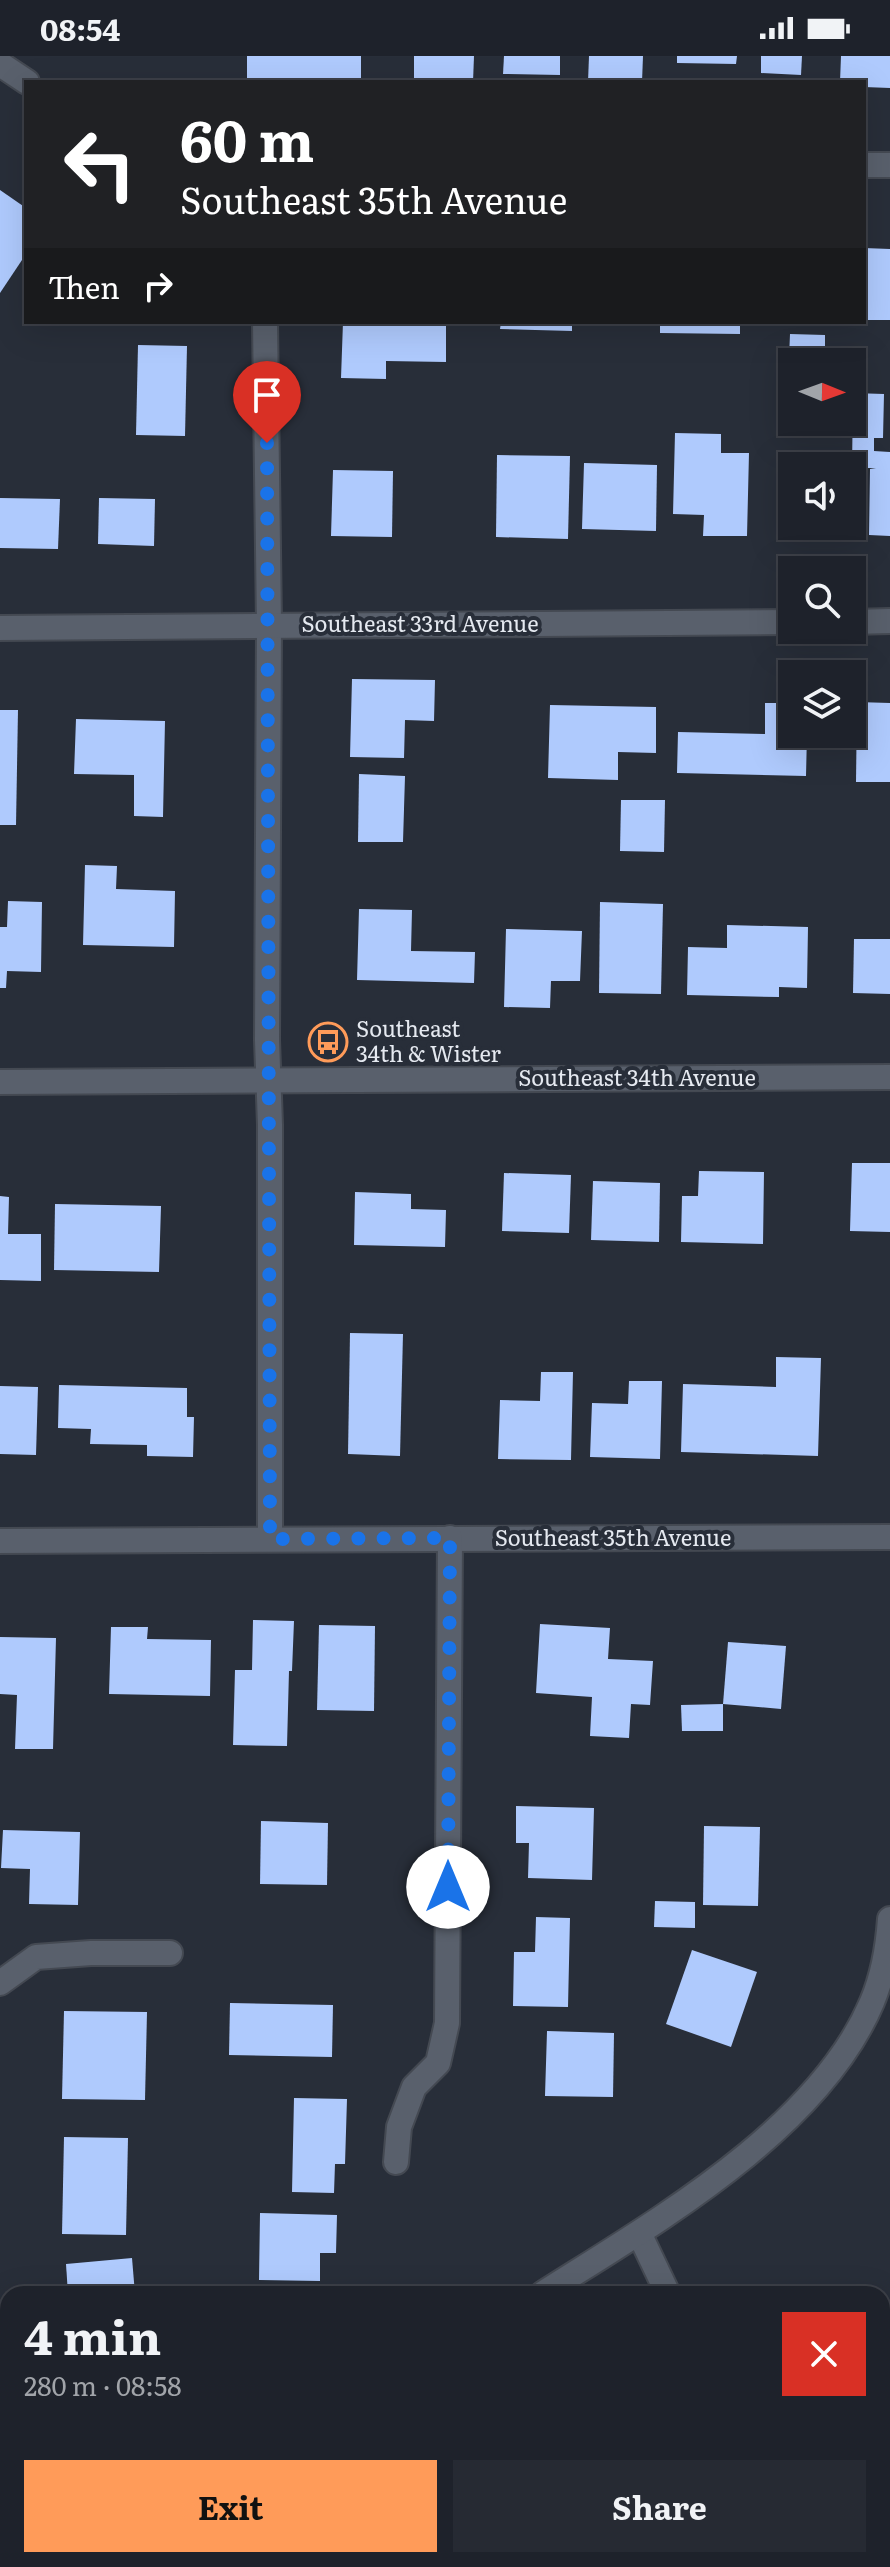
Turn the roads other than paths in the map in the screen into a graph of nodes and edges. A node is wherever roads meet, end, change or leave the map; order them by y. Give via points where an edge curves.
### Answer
1 (0, 64) edge
2 (24, 80) edge
3 (866, 165) edge
4 (890, 165) edge
5 (265, 324) edge
6 (890, 621) edge
7 (778, 622) edge
8 (866, 622) edge
9 (269, 625) junction
10 (0, 628) edge
11 (890, 1077) edge
12 (268, 1081) junction
13 (0, 1082) edge
14 (890, 1537) edge
15 (450, 1538) junction
16 (270, 1539) junction
17 (0, 1541) edge
18 (890, 1919) edge
19 (170, 1953) dead end
20 (0, 1983) edge
21 (396, 2162) dead end
22 (639, 2233) junction
23 (555, 2286) edge
24 (664, 2286) edge

1 - 2 street
3 - 4 street
5 - 9 street
6 - 8 street
7 - 9 street, Southeast 33rd Avenue
9 - 10 street, Southeast 33rd Avenue
9 - 12 street
11 - 12 street, Southeast 34th Avenue
12 - 13 street, Southeast 34th Avenue
12 - 16 street
14 - 15 street, Southeast 35th Avenue
15 - 16 street, Southeast 35th Avenue
15 - 21 street via 447,2023 438,2063 414,2087 399,2127
16 - 17 street, Southeast 35th Avenue
18 - 22 street via 873,2000 823,2081 748,2152
19 - 20 street via 36,1957
22 - 23 street
22 - 24 street

